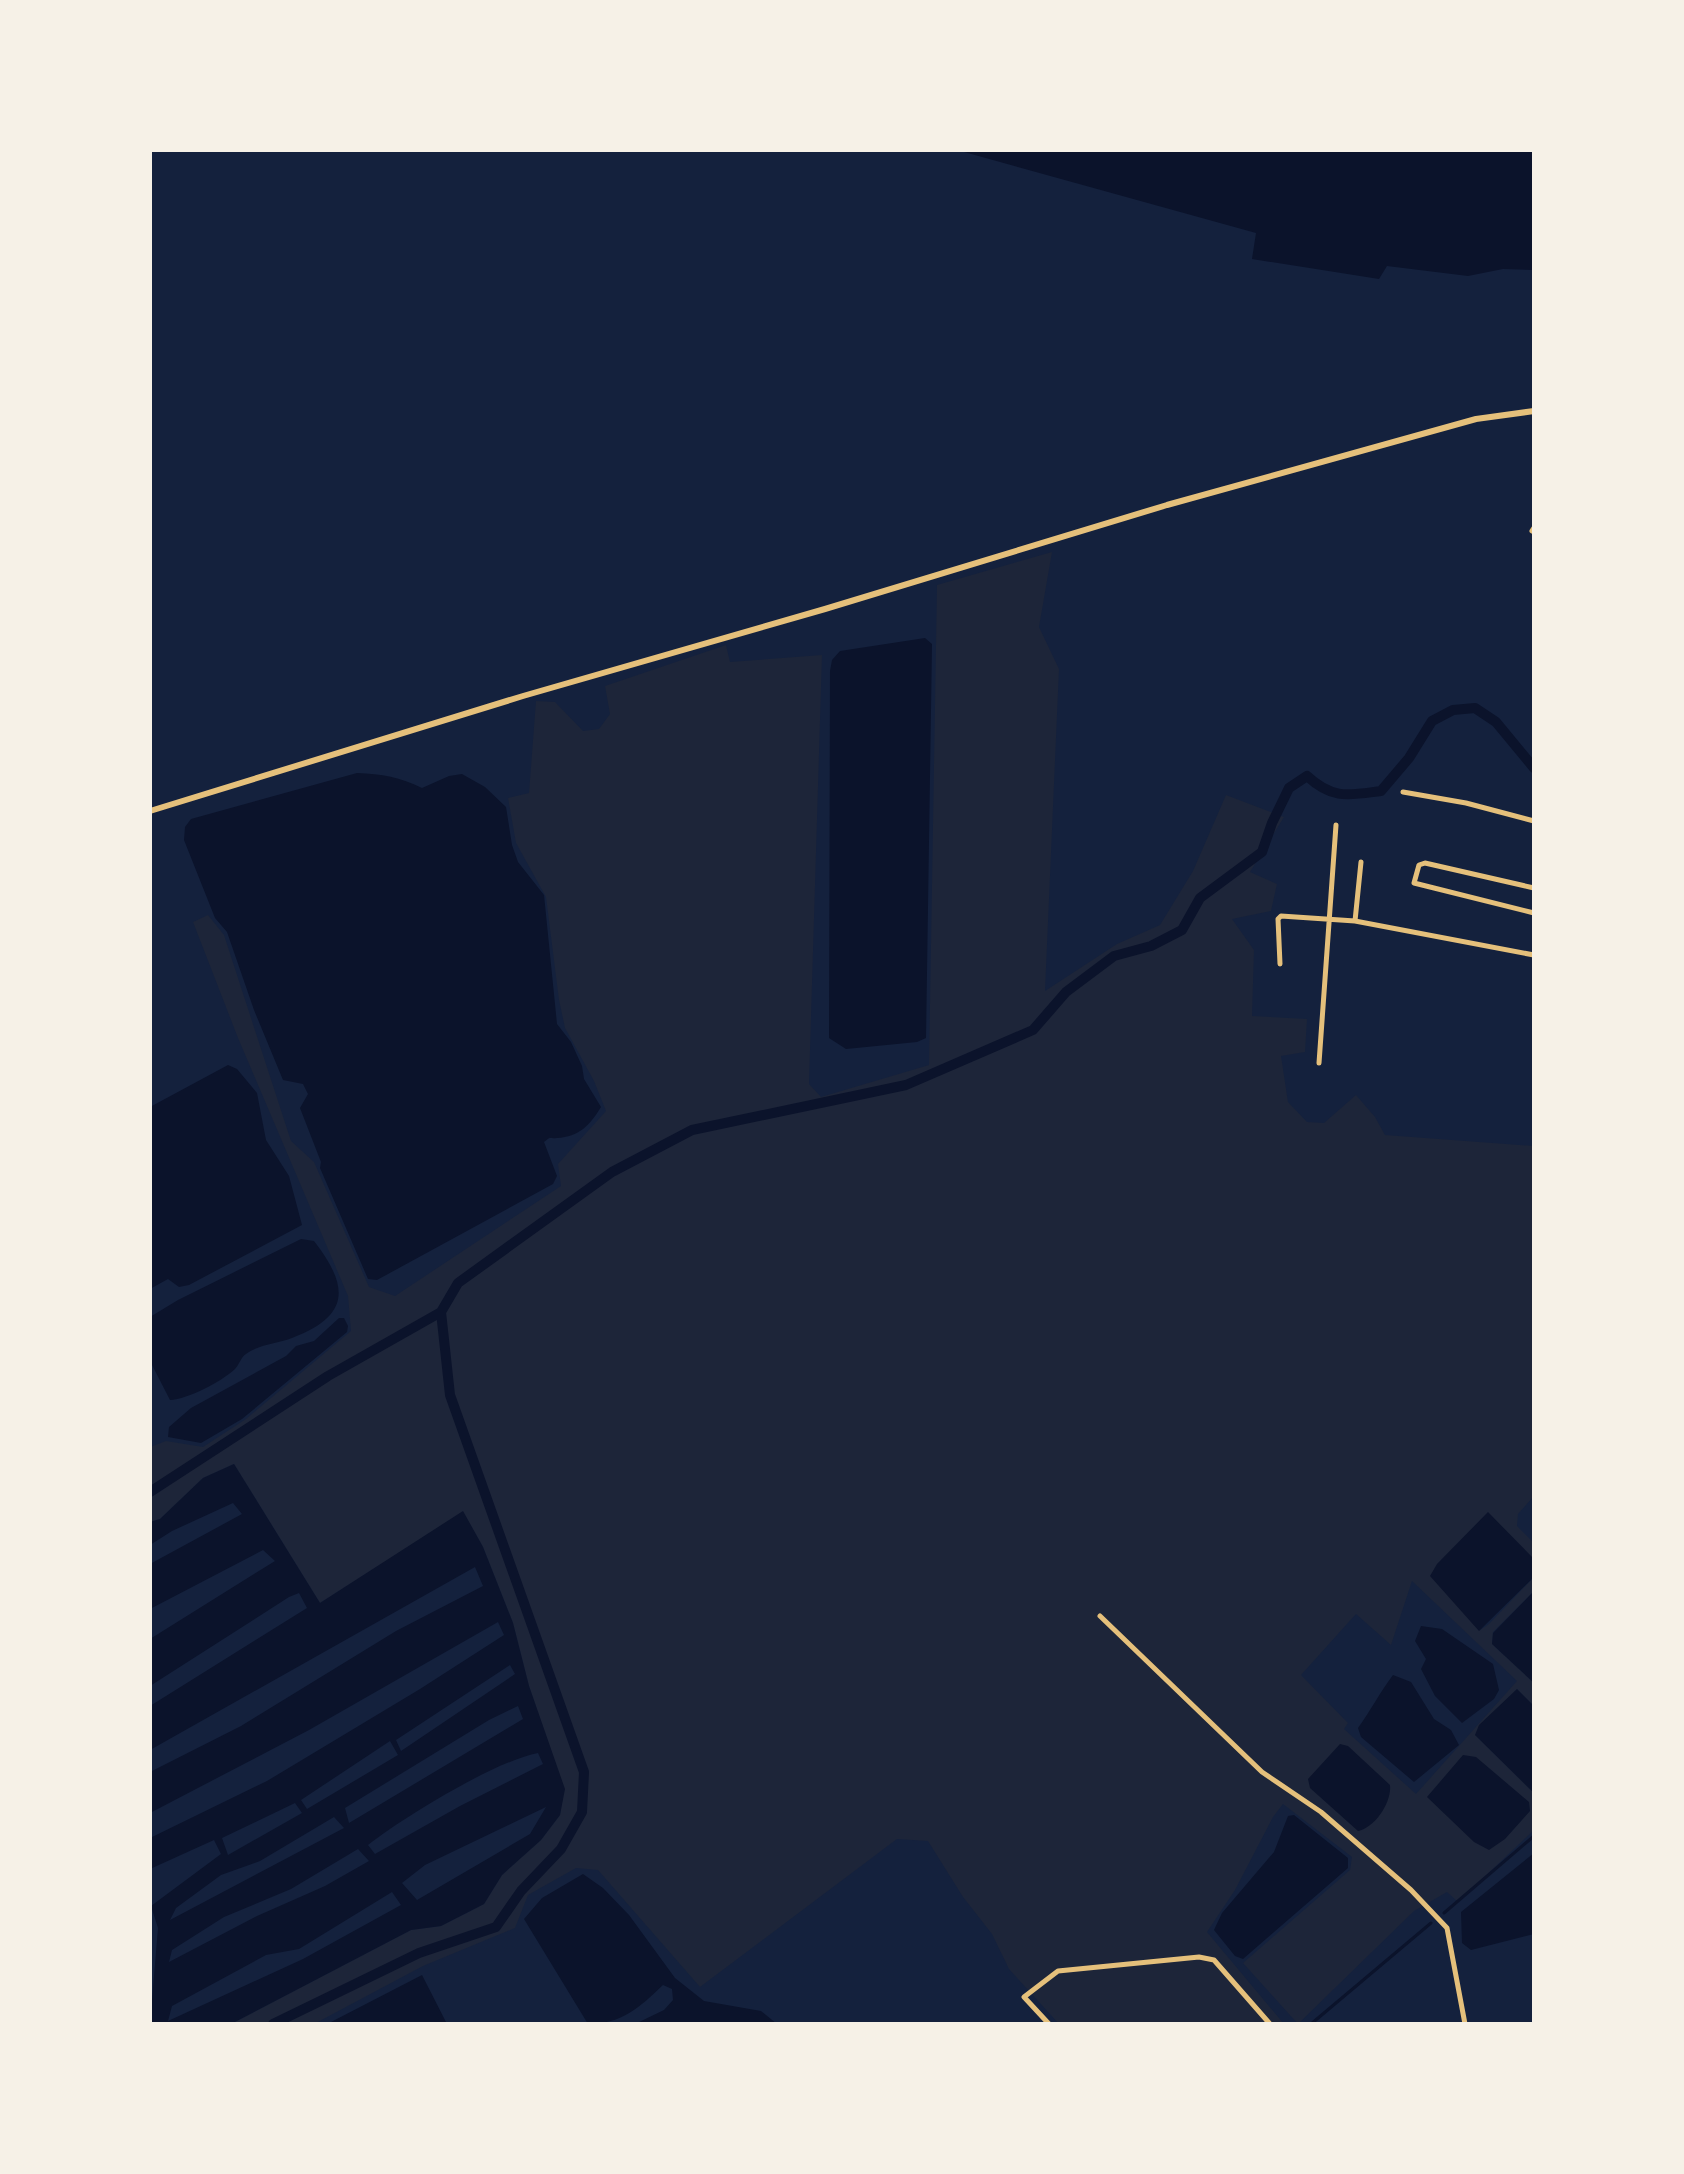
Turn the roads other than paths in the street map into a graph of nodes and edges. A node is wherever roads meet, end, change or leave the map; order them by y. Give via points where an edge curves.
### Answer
1 (1534, 411) edge
2 (1403, 792) dead end
3 (150, 811) edge
4 (1534, 821) edge
5 (1336, 825) dead end
6 (1361, 862) dead end
7 (1534, 888) edge
8 (1534, 913) edge
9 (1328, 918) junction
10 (1355, 921) junction
11 (1534, 955) edge
12 (1280, 964) dead end
13 (1319, 1063) dead end
14 (1100, 1616) dead end
15 (1049, 2024) edge
16 (1270, 2024) edge
17 (1465, 2024) edge

1 - 3 street via 1476,419 1182,501
2 - 4 street
5 - 9 street
6 - 10 street
7 - 8 street via 1425,863 1419,865 1414,883
9 - 10 street
9 - 12 street via 1281,916
9 - 13 street
10 - 11 street
14 - 17 street via 1262,1772 1321,1812 1447,1928
15 - 16 street via 1024,1997 1058,1971 1199,1957 1214,1960

